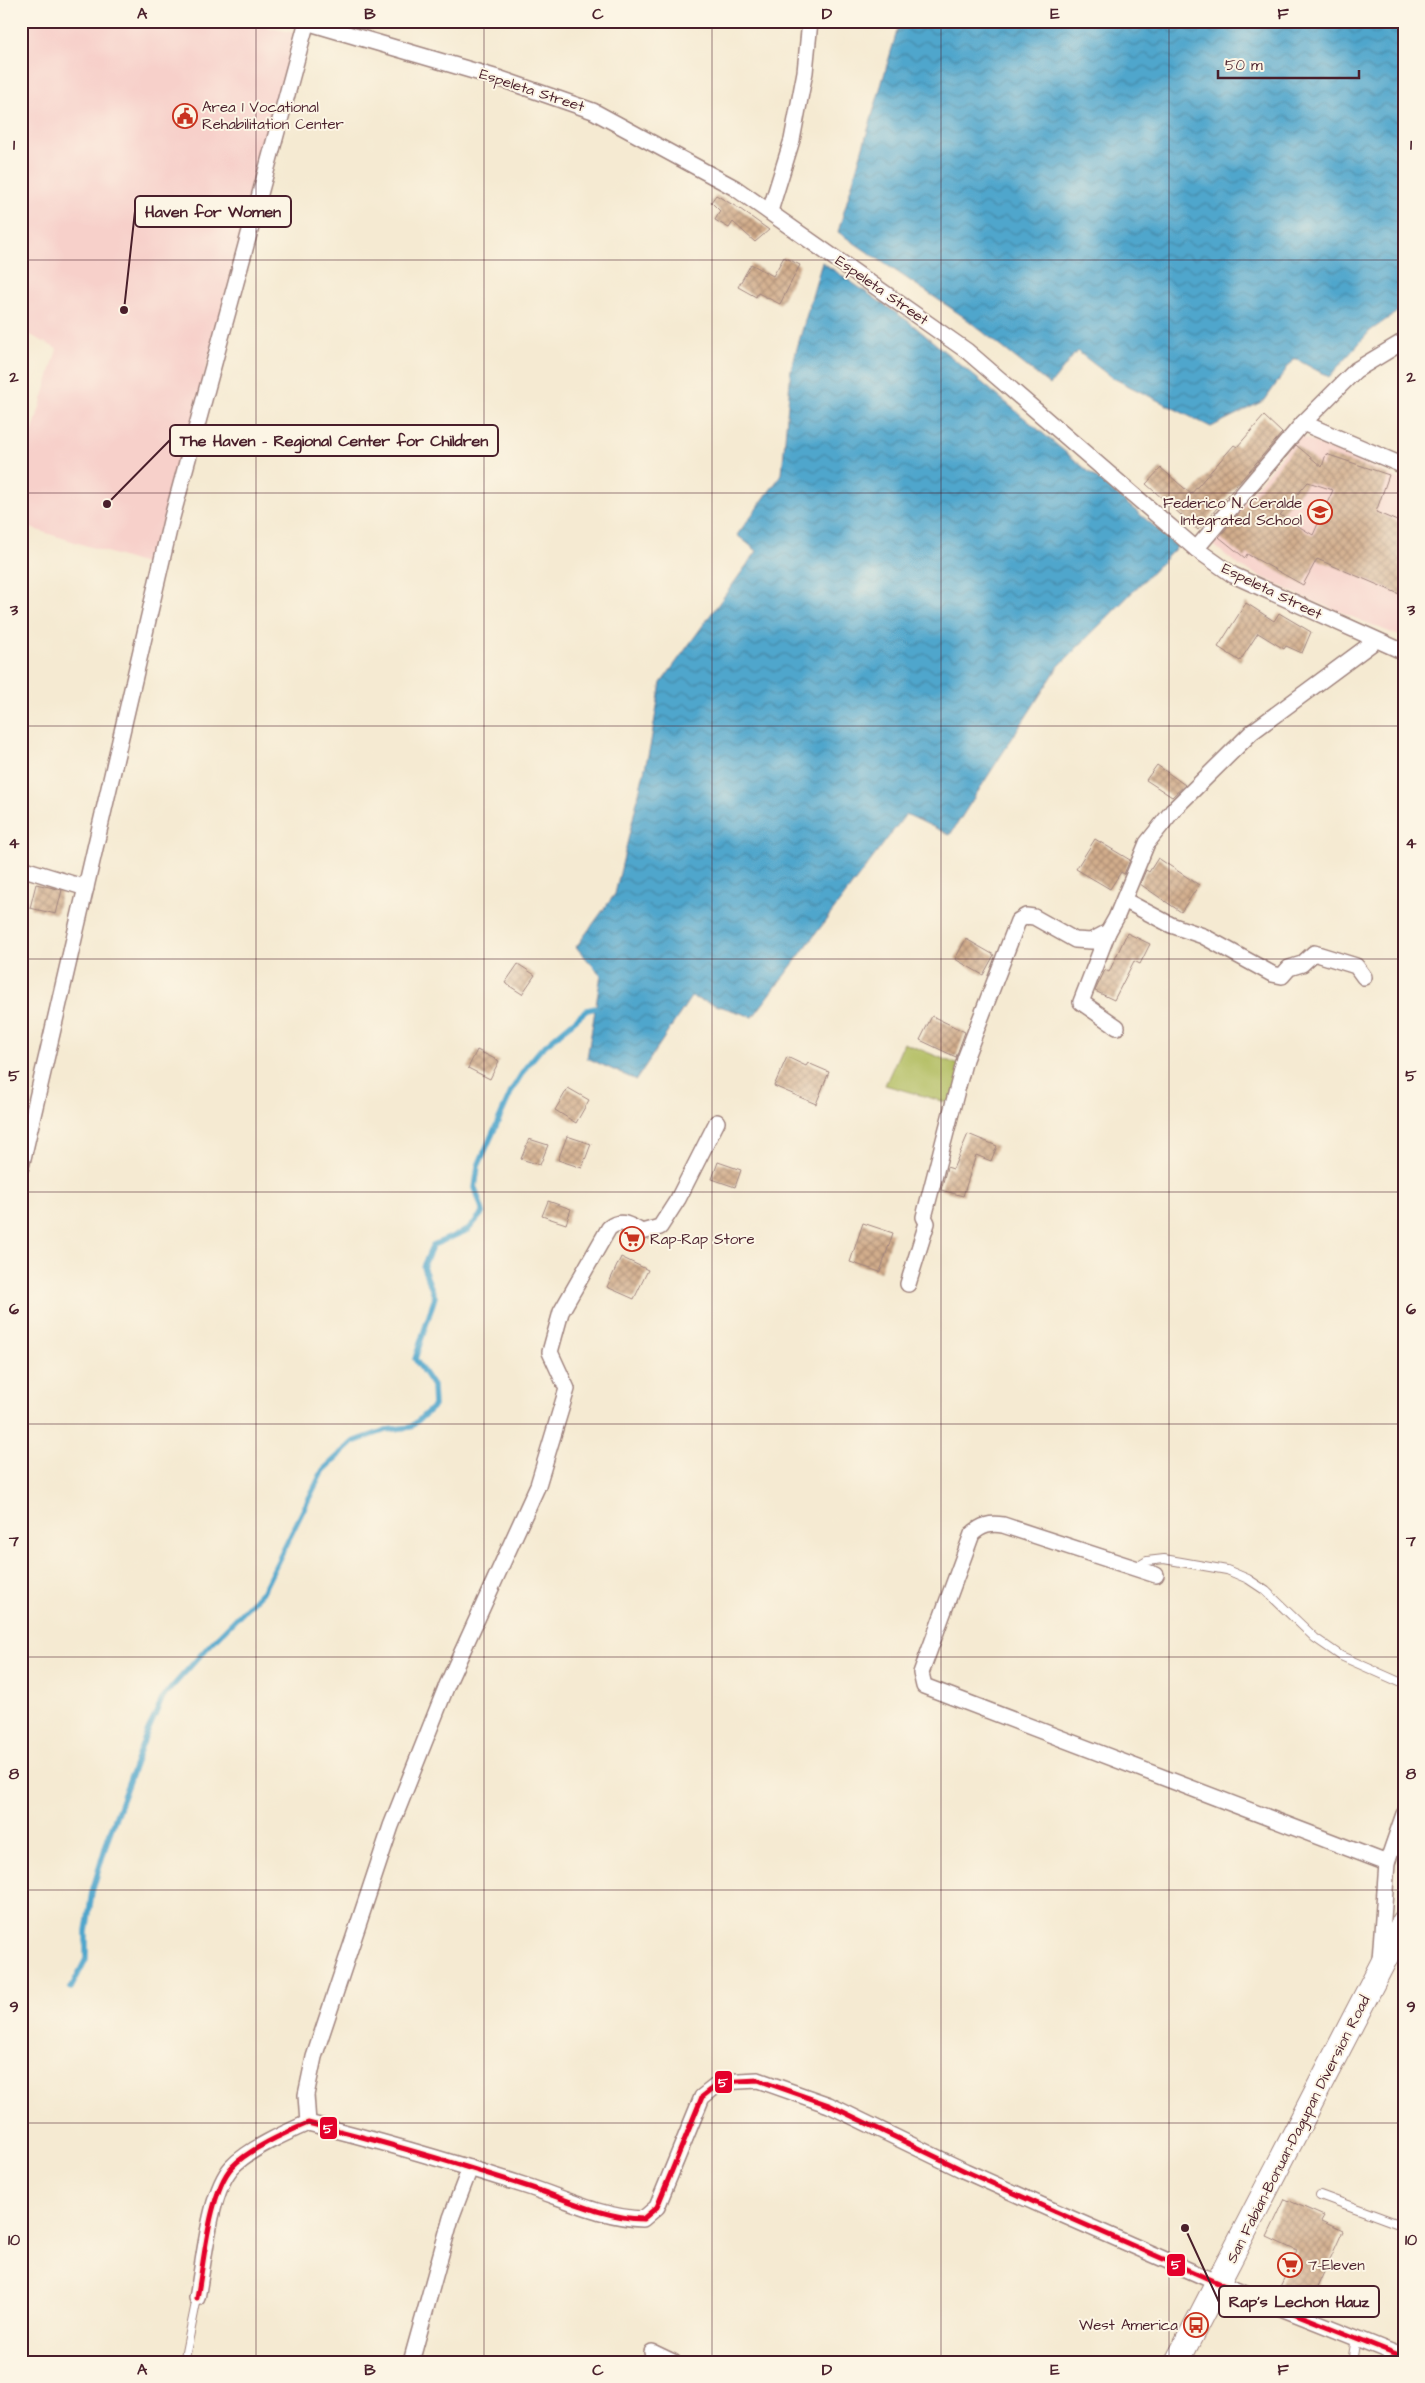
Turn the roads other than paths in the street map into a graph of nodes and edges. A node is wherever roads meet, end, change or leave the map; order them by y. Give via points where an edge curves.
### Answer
1 (306, 21) edge
2 (810, 21) edge
3 (770, 211) junction
4 (1404, 341) edge
5 (1303, 423) junction
6 (1404, 466) edge
7 (1196, 549) junction
8 (1375, 641) junction
9 (1404, 652) edge
10 (21, 868) edge
11 (86, 888) junction
12 (1124, 900) junction
13 (1108, 932) junction
14 (1364, 977) dead end
15 (1117, 1026) dead end
16 (717, 1122) dead end
17 (22, 1158) edge
18 (908, 1284) dead end
19 (1135, 1568) junction
20 (1156, 1575) dead end
21 (1404, 1684) edge
22 (1404, 1814) edge
23 (1386, 1863) junction
24 (1404, 1922) edge
25 (1379, 1971) junction
26 (308, 2123) junction
27 (470, 2168) junction
28 (1320, 2195) dead end
29 (1404, 2226) edge
30 (1218, 2283) junction
31 (197, 2298) joint
32 (1356, 2338) junction
33 (652, 2352) dead end
34 (1404, 2357) edge
35 (184, 2362) edge
36 (411, 2362) edge
37 (673, 2362) edge
38 (1177, 2362) edge
39 (1352, 2362) edge

1 - 3 street, Espeleta Street via 593,110 735,188
1 - 11 street via 171,521
2 - 3 street via 805,72 792,140
3 - 7 street, Espeleta Street via 967,351
4 - 5 street via 1356,370
5 - 6 street
5 - 7 street
7 - 8 street, Espeleta Street via 1233,575
8 - 9 street, Espeleta Street
8 - 12 street via 1252,732 1174,808 1148,843
10 - 11 street
11 - 17 street
12 - 13 street
12 - 14 street via 1171,925 1203,936 1272,974 1282,976 1314,953 1356,966
13 - 15 street via 1081,1002
13 - 18 street via 1091,941 1075,940 1034,917 1026,916 1018,921 965,1059 924,1217 927,1223
16 - 26 street via 660,1227 642,1232 619,1222 609,1228 561,1312 550,1352 567,1389 538,1485 447,1685 392,1826 314,2057 306,2095
19 - 20 street
19 - 21 lane via 1164,1559 1227,1570 1241,1576 1266,1591 1321,1642 1342,1656
19 - 23 street via 1003,1525 986,1524 978,1528 972,1534 921,1673 924,1686
22 - 23 street
23 - 25 street
24 - 25 main road, San Fabian-Bonuan-Dagupan Diversion Road
25 - 30 main road, San Fabian-Bonuan-Dagupan Diversion Road
26 - 27 street
26 - 31 street via 248,2154 232,2166 223,2180 214,2203
27 - 30 street via 604,2213 644,2219 657,2207 702,2097 721,2082 758,2080 829,2105 965,2172
27 - 36 street via 451,2218
28 - 29 lane
30 - 32 street
30 - 38 main road, San Fabian-Bonuan-Dagupan Diversion Road
31 - 35 lane
32 - 34 street
32 - 39 lane
33 - 37 street

